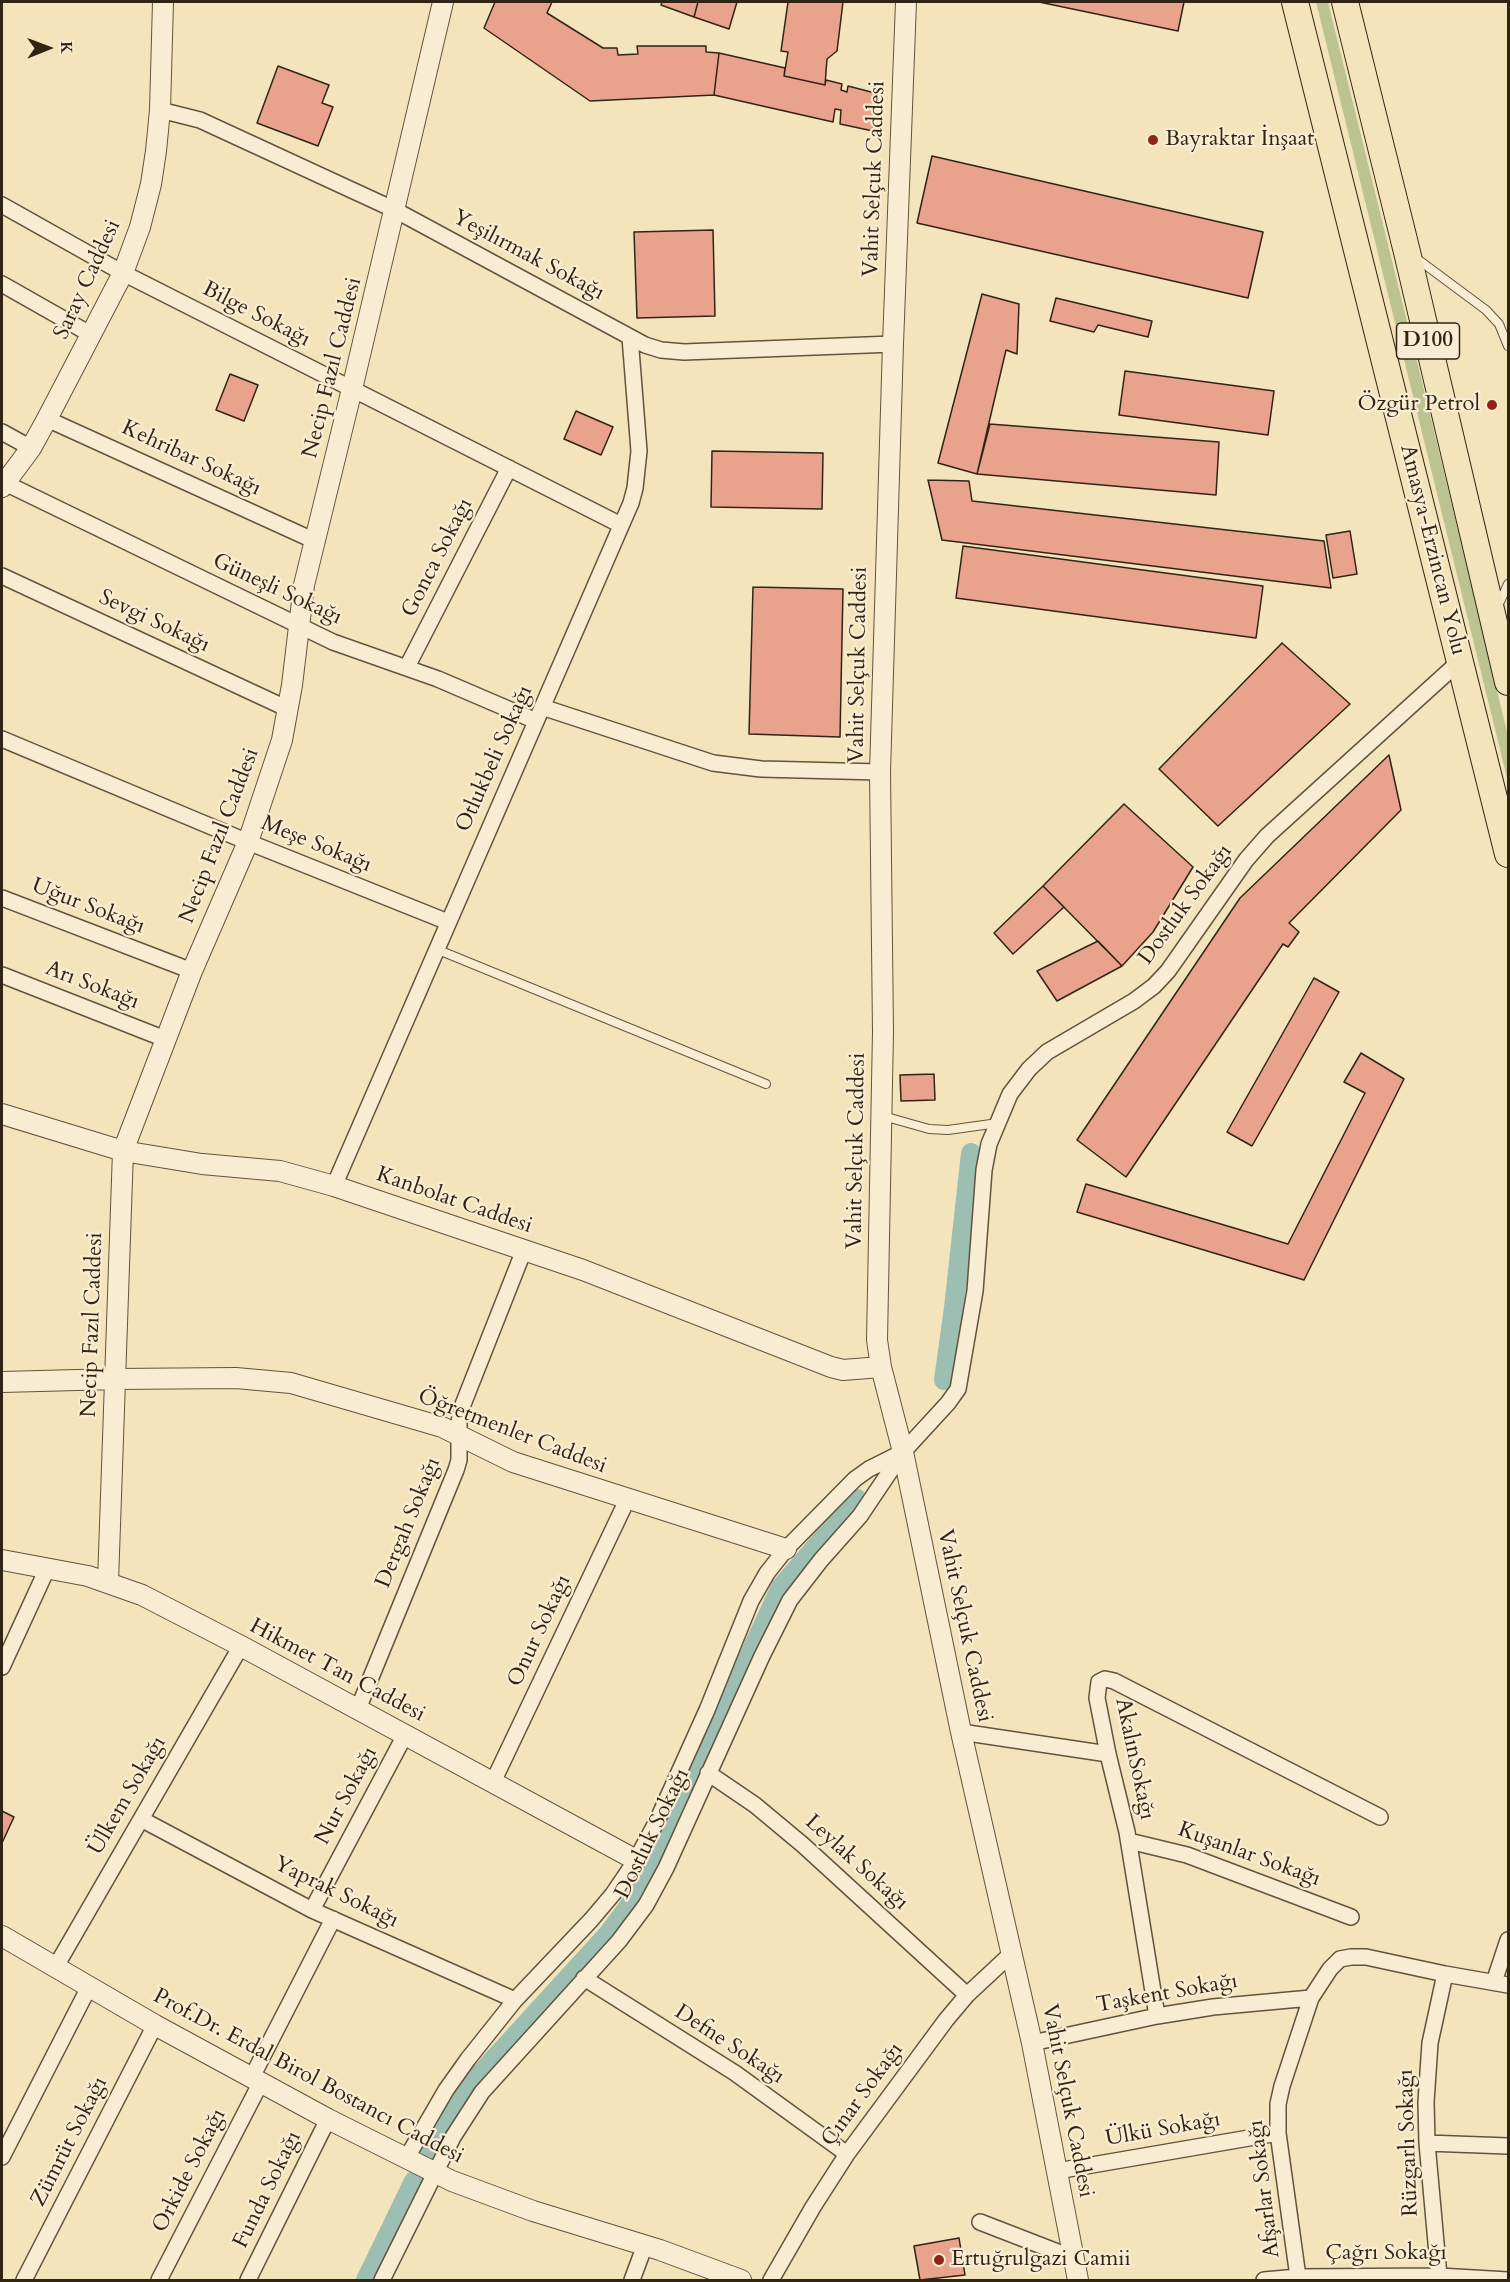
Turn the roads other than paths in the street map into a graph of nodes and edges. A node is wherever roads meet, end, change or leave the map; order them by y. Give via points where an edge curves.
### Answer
1 (163, 2) edge
2 (906, 2) edge
3 (1295, 2) edge
4 (1345, 2) edge
5 (439, 3) edge
6 (160, 110) junction
7 (2, 205) edge
8 (395, 210) junction
9 (1407, 252) junction
10 (123, 273) junction
11 (2, 284) edge
12 (90, 334) junction
13 (630, 337) junction
14 (893, 344) junction
15 (1509, 346) edge
16 (352, 389) junction
17 (47, 418) junction
18 (2, 432) edge
19 (31, 448) junction
20 (509, 468) junction
21 (3, 485) edge
22 (621, 525) junction
23 (315, 541) junction
24 (2, 576) edge
25 (1509, 584) edge
26 (1492, 618) junction
27 (298, 626) junction
28 (1460, 661) junction
29 (1506, 664) edge
30 (407, 667) junction
31 (288, 709) junction
32 (539, 714) junction
33 (2, 739) edge
34 (880, 772) junction
35 (248, 842) junction
36 (1509, 854) edge
37 (2, 898) edge
38 (448, 922) junction
39 (436, 949) junction
40 (192, 971) junction
41 (2, 975) edge
42 (165, 1039) junction
43 (766, 1084) dead end
44 (2, 1114) edge
45 (882, 1116) junction
46 (998, 1123) junction
47 (123, 1152) junction
48 (334, 1186) junction
49 (524, 1250) junction
50 (880, 1367) junction
51 (115, 1378) junction
52 (2, 1382) edge
53 (459, 1435) junction
54 (903, 1452) junction
55 (627, 1500) junction
56 (786, 1549) junction
57 (2, 1560) edge
58 (47, 1569) junction
59 (108, 1582) junction
60 (240, 1646) junction
61 (2, 1667) edge
62 (358, 1709) junction
63 (961, 1732) junction
64 (405, 1735) junction
65 (1108, 1754) junction
66 (708, 1773) junction
67 (493, 1782) junction
68 (1380, 1818) dead end
69 (141, 1819) junction
70 (1129, 1841) junction
71 (636, 1860) junction
72 (312, 1910) junction
73 (1352, 1917) dead end
74 (333, 1919) junction
75 (2, 1936) edge
76 (1509, 1940) edge
77 (1012, 1953) junction
78 (55, 1968) junction
79 (1444, 1974) junction
80 (584, 1978) junction
81 (1501, 1984) edge
82 (88, 1987) junction
83 (967, 1995) junction
84 (1311, 1998) junction
85 (515, 2000) junction
86 (1157, 2016) junction
87 (155, 2025) junction
88 (1032, 2043) junction
89 (256, 2080) junction
90 (328, 2119) junction
91 (1278, 2133) junction
92 (1427, 2143) junction
93 (1509, 2146) edge
94 (848, 2154) junction
95 (2, 2157) edge
96 (406, 2159) junction
97 (435, 2172) junction
98 (1057, 2172) junction
99 (980, 2223) dead end
100 (645, 2245) junction
101 (1073, 2258) junction
102 (1439, 2276) junction
103 (1298, 2277) junction
104 (1396, 2278) edge
105 (24, 2280) edge
106 (159, 2280) edge
107 (248, 2280) edge
108 (382, 2280) edge
109 (632, 2280) edge
110 (741, 2280) edge
111 (771, 2280) edge
112 (1078, 2280) edge
113 (1264, 2280) edge
114 (1509, 2280) edge

1 - 6 street, Saray Caddesi
2 - 14 street, Vahit Selçuk Caddesi
3 - 28 highway, Amasya-Erzincan Yolu / D100
4 - 9 highway, Amasya-Erzincan Yolu / D100
5 - 8 street, Necip Fazıl Caddesi
6 - 8 street, Yeşilırmak Sokağı via 200,120
6 - 10 street, Saray Caddesi via 151,184
7 - 10 street, Bilge Sokağı
8 - 13 street, Yeşilırmak Sokağı
8 - 16 street, Necip Fazıl Caddesi
9 - 15 lane via 1486,310 1499,324
9 - 26 highway, Amasya-Erzincan Yolu / D100
10 - 12 street, Saray Caddesi
10 - 16 street, Bilge Sokağı
11 - 12 street
12 - 17 street, Saray Caddesi
13 - 14 street, Yeşilırmak Sokağı via 660,350 684,352
13 - 22 street, Otlukbeli Sokağı via 638,471
14 - 34 street, Vahit Selçuk Caddesi
16 - 20 street, Bilge Sokağı
16 - 23 street, Necip Fazıl Caddesi
17 - 19 street, Saray Caddesi
17 - 23 street, Kehribar Sokağı
18 - 19 street
19 - 21 street, Saray Caddesi
20 - 22 street, Bilge Sokağı
20 - 30 street, Gonca Sokağı
21 - 27 street, Güneşli Sokağı
22 - 32 street, Otlukbeli Sokağı
23 - 27 street, Necip Fazıl Caddesi
24 - 31 street, Sevgi Sokağı
25 - 26 lane
26 - 29 highway, Amasya-Erzincan Yolu / D100
27 - 30 street, Güneşli Sokağı
27 - 31 street, Necip Fazıl Caddesi
28 - 36 highway, Amasya-Erzincan Yolu / D100
28 - 46 street, Dostluk Sokağı via 1267,836 1154,986 1047,1052 1029,1069 1010,1094
30 - 32 street, Güneşli Sokağı
31 - 35 street, Necip Fazıl Caddesi via 282,740
32 - 34 street, Güneşli Sokağı via 713,763 761,769
32 - 38 street, Otlukbeli Sokağı
33 - 35 street, Meşe Sokağı
34 - 45 street, Vahit Selçuk Caddesi
35 - 38 street, Meşe Sokağı
35 - 40 street, Necip Fazıl Caddesi
37 - 40 street, Uğur Sokağı
38 - 39 street, Otlukbeli Sokağı
39 - 43 lane
39 - 48 street, Otlukbeli Sokağı
40 - 42 street, Necip Fazıl Caddesi
41 - 42 street, Arı Sokağı
42 - 47 street, Necip Fazıl Caddesi
44 - 47 street, Kanbolat Caddesi
45 - 46 lane via 929,1129
45 - 50 street, Vahit Selçuk Caddesi via 877,1340
46 - 54 street, Dostluk Sokağı via 984,1170 975,1291 958,1389
47 - 48 street, Kanbolat Caddesi via 280,1171
47 - 51 street, Necip Fazıl Caddesi
48 - 49 street, Kanbolat Caddesi
49 - 50 street, Kanbolat Caddesi via 639,1290 831,1367
49 - 53 street, Dergah Sokağı via 469,1388
50 - 54 street, Vahit Selçuk Caddesi
51 - 52 street, Öğretmenler Caddesi
51 - 53 street, Öğretmenler Caddesi via 236,1378 291,1383
51 - 59 street, Necip Fazıl Caddesi
53 - 55 street, Öğretmenler Caddesi via 513,1462
53 - 62 street, Dergah Sokağı via 456,1470
54 - 56 street, Dostluk Sokağı via 855,1479
54 - 63 street, Vahit Selçuk Caddesi
54 - 66 street, Dostluk Sokağı via 860,1516 790,1600
55 - 56 street, Öğretmenler Caddesi
55 - 67 street, Onur Sokağı
56 - 71 street, Dostluk Sokağı via 751,1601 707,1710
57 - 58 street, Hikmet Tan Caddesi
58 - 59 street, Hikmet Tan Caddesi
58 - 61 street
59 - 60 street, Hikmet Tan Caddesi via 142,1594
60 - 62 street, Hikmet Tan Caddesi
60 - 69 street, Ülkem Sokağı
62 - 64 street, Hikmet Tan Caddesi
63 - 65 street
63 - 77 street, Vahit Selçuk Caddesi
64 - 67 street, Hikmet Tan Caddesi
64 - 72 street, Nur Sokağı
65 - 68 street, AkalınSokağı via 1096,1690 1105,1678
65 - 70 street, AkalınSokağı
66 - 80 street, Dostluk Sokağı via 646,1905
66 - 83 street, Leylak Sokağı via 803,1845
67 - 71 street, Hikmet Tan Caddesi
69 - 72 street, Yaprak Sokağı
69 - 78 street, Ülkem Sokağı
70 - 73 street, Kuşanlar Sokağı via 1187,1855
70 - 86 street, AkalınSokağı
71 - 85 street, Dostluk Sokağı via 591,1920
72 - 74 street, Yaprak Sokağı
74 - 85 street, Yaprak Sokağı
74 - 89 street, Orkide Sokağı
75 - 78 street, Prof.Dr. Erdal Birol Bostancı Caddesi
76 - 81 street
77 - 83 street, Çınar Sokağı
77 - 88 street, Vahit Selçuk Caddesi
78 - 82 street, Prof.Dr. Erdal Birol Bostancı Caddesi
79 - 81 street, Afşarlar Sokağı
79 - 84 street, Afşarlar Sokağı via 1351,1957 1340,1959 1330,1969
79 - 92 street, Rüzgarlı Sokağı via 1427,2070
80 - 94 street, Defne Sokağı via 735,2073
80 - 97 street, Dostluk Sokağı via 482,2092
82 - 87 street, Prof.Dr. Erdal Birol Bostancı Caddesi
82 - 95 street
83 - 94 street, Çınar Sokağı
84 - 86 street, Taşkent Sokağı
84 - 91 street, Afşarlar Sokağı via 1282,2086
85 - 96 street, Dostluk Sokağı via 446,2090
86 - 88 street, Taşkent Sokağı
87 - 89 street, Prof.Dr. Erdal Birol Bostancı Caddesi
87 - 105 street, Zümrüt Sokağı
88 - 98 street, Vahit Selçuk Caddesi
89 - 90 street, Prof.Dr. Erdal Birol Bostancı Caddesi
89 - 106 street, Orkide Sokağı
90 - 96 street, Prof.Dr. Erdal Birol Bostancı Caddesi
90 - 107 street, Funda Sokağı
91 - 98 street, Ülkü Sokağı
91 - 103 street, Afşarlar Sokağı
92 - 93 street
92 - 102 street, Rüzgarlı Sokağı
94 - 111 street, Çınar Sokağı
96 - 97 street, Prof.Dr. Erdal Birol Bostancı Caddesi
97 - 100 street, Prof.Dr. Erdal Birol Bostancı Caddesi via 492,2197
97 - 108 street, Dostluk Sokağı
98 - 101 street, Vahit Selçuk Caddesi
99 - 101 street
100 - 109 street
100 - 110 street, Prof.Dr. Erdal Birol Bostancı Caddesi
101 - 112 street, Vahit Selçuk Caddesi
102 - 104 street, Çağrı Sokağı
102 - 114 street, Çağrı Sokağı
103 - 104 street, Çağrı Sokağı
103 - 113 street, Çağrı Sokağı

